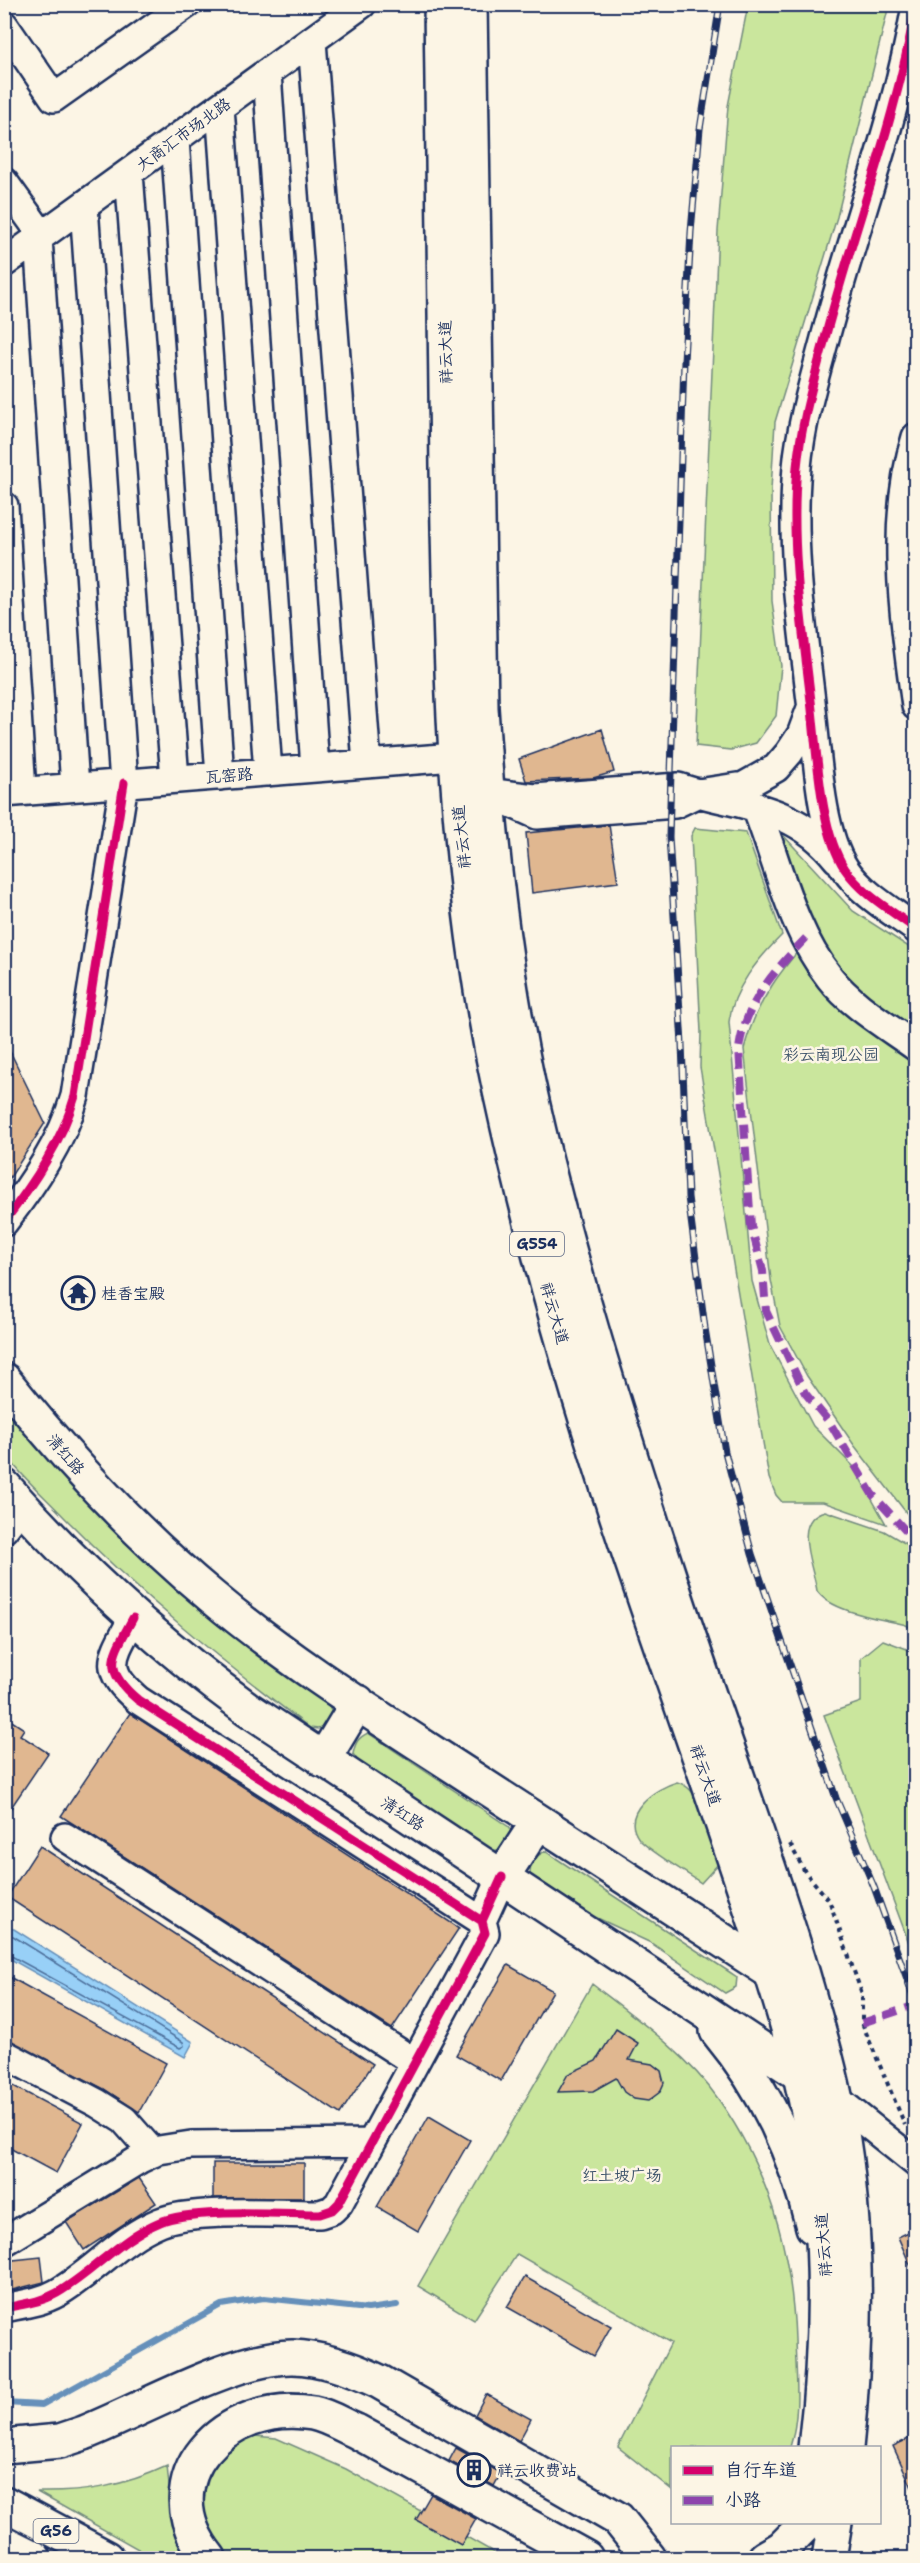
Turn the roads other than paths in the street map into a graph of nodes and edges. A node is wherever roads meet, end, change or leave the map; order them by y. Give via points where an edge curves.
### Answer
1 (187, 4) edge
2 (362, 4) edge
3 (441, 4) edge
4 (470, 4) edge
5 (915, 6) edge
6 (4, 25) edge
7 (312, 40) junction
8 (267, 73) junction
9 (220, 107) junction
10 (175, 140) junction
11 (129, 173) junction
12 (4, 182) edge
13 (84, 206) junction
14 (40, 237) junction
15 (4, 263) edge
16 (915, 436) edge
17 (4, 506) edge
18 (812, 704) junction
19 (915, 706) edge
20 (454, 757) junction
21 (368, 764) junction
22 (315, 768) junction
23 (268, 772) junction
24 (220, 776) junction
25 (175, 779) junction
26 (124, 783) junction
27 (75, 787) junction
28 (13, 792) edge
29 (486, 792) junction
30 (698, 793) junction
31 (755, 806) junction
32 (845, 868) junction
33 (915, 929) edge
34 (915, 1047) edge
35 (4, 1222) edge
36 (4, 1380) edge
37 (10, 1507) edge
38 (133, 1618) junction
39 (358, 1702) junction
40 (323, 1760) junction
41 (538, 1822) junction
42 (65, 1837) dead end
43 (502, 1877) junction
44 (482, 1921) junction
45 (771, 1972) junction
46 (809, 1997) junction
47 (684, 1998) junction
48 (4, 2054) edge
49 (414, 2062) junction
50 (799, 2074) junction
51 (835, 2098) junction
52 (370, 2143) junction
53 (153, 2153) junction
54 (915, 2163) edge
55 (4, 2242) edge
56 (826, 2288) junction
57 (4, 2308) edge
58 (4, 2446) edge
59 (815, 2446) edge
60 (846, 2446) edge
61 (4, 2503) edge
62 (814, 2524) edge
63 (4, 2542) edge
64 (34, 2559) edge
65 (106, 2559) edge
66 (209, 2559) edge
67 (586, 2559) edge
68 (649, 2559) edge
69 (765, 2559) edge
70 (798, 2559) edge
71 (829, 2559) edge

1 - 6 street via 54,98
2 - 7 street, 大商汇市场北路
3 - 20 main road, 祥云大道 / G554
4 - 29 main road, 祥云大道 / G554 via 479,597
5 - 18 street via 900,87 838,288 802,434 796,551
7 - 8 street, 大商汇市场北路
7 - 21 street
8 - 9 street, 大商汇市场北路
8 - 22 street
9 - 10 street, 大商汇市场北路
9 - 23 street
10 - 11 street, 大商汇市场北路
10 - 24 street
11 - 13 street, 大商汇市场北路
11 - 25 street
12 - 14 street
13 - 14 street, 大商汇市场北路
13 - 26 street
14 - 15 street, 大商汇市场北路
14 - 27 street
16 - 19 street via 903,507 902,560
17 - 28 street
18 - 30 street via 801,735 776,768 744,786
18 - 32 street via 827,819
20 - 21 street, 瓦窑路
20 - 29 main road
20 - 45 main road, 祥云大道 / G554 via 468,902 489,1039 549,1293 641,1590
21 - 22 street, 瓦窑路
22 - 23 street, 瓦窑路
23 - 24 street, 瓦窑路
24 - 25 street, 瓦窑路
25 - 26 street, 瓦窑路
26 - 27 street, 瓦窑路
26 - 35 street via 75,1096 49,1155
27 - 28 street, 瓦窑路
29 - 30 street via 535,798 678,786
29 - 46 main road, 祥云大道 / G554 via 519,1034 578,1286 670,1580 759,1836
30 - 31 street
31 - 32 street via 802,828 826,846
31 - 34 street via 796,915 819,963 849,997
32 - 33 street via 870,895
36 - 39 main road, 清红路 via 90,1481 180,1570 240,1620
37 - 38 main road, 清红路
38 - 40 main road, 清红路 via 191,1667
38 - 44 street via 114,1656 113,1673 121,1686
39 - 40 main road
39 - 41 main road, 清红路
40 - 43 main road, 清红路
41 - 43 main road
41 - 45 main road, 清红路
42 - 49 street
43 - 44 street
43 - 47 main road, 清红路
44 - 49 street via 484,1933
45 - 46 main road, 清红路
45 - 50 main road, 祥云大道 / G554
46 - 51 main road, 祥云大道 / G554
47 - 50 main road, 清红路
47 - 56 main road via 737,2056 777,2121 805,2193
48 - 53 street via 124,2120
49 - 52 street
50 - 51 main road, 清红路
50 - 56 main road, 祥云大道 / G554 via 818,2179
51 - 54 street
51 - 60 main road, 祥云大道 / G554 via 848,2175 856,2287 856,2340
52 - 53 street via 191,2145
52 - 57 street via 332,2210 320,2214 184,2216 161,2221 122,2242 56,2294
53 - 55 street
56 - 59 main road, 祥云大道 / G554 via 823,2381
58 - 68 main road via 60,2441 252,2362 312,2359 356,2370 618,2519
61 - 65 main road, G56
62 - 69 main road
62 - 70 main road
62 - 71 main road
63 - 64 main road, G56
66 - 67 main road via 194,2537 188,2519 186,2491 195,2462 210,2444 232,2428 285,2412 322,2416

